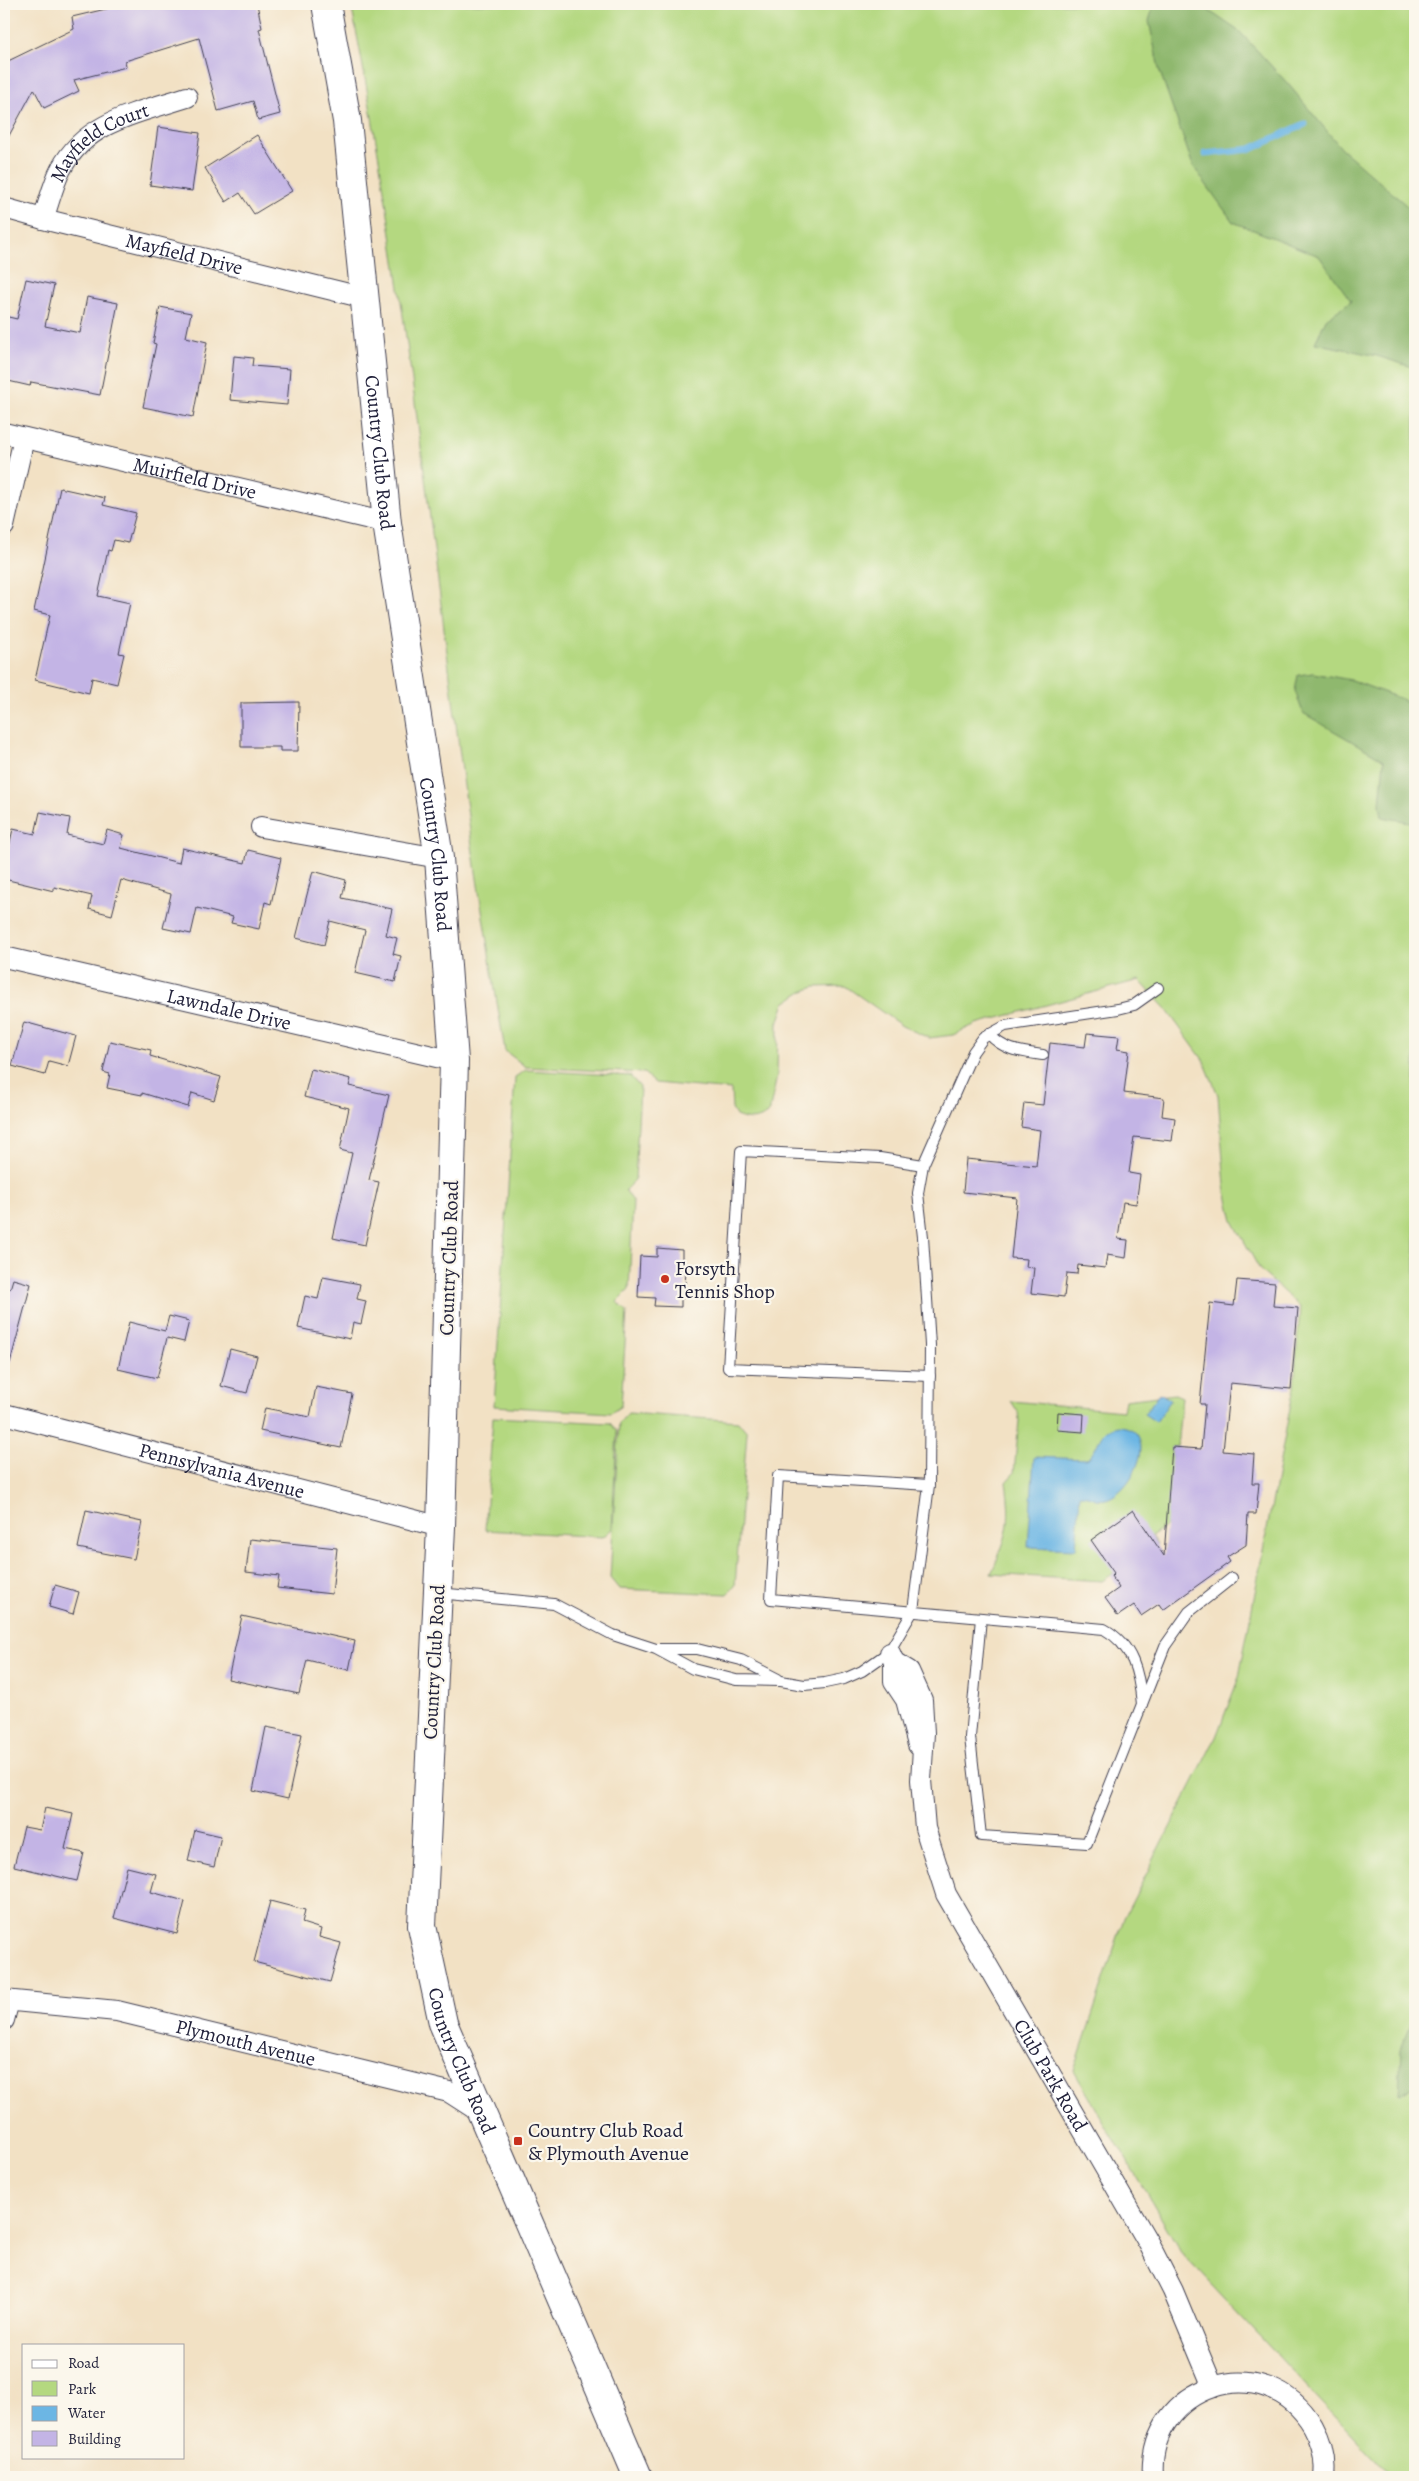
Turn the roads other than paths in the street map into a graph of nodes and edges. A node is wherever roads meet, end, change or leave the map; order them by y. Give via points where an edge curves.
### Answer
1 (326, 4) edge
2 (187, 97) dead end
3 (4, 208) edge
4 (43, 220) junction
5 (365, 298) junction
6 (4, 433) edge
7 (24, 438) junction
8 (388, 523) junction
9 (4, 526) edge
10 (261, 827) dead end
11 (439, 858) junction
12 (4, 957) edge
13 (1158, 988) dead end
14 (989, 1034) junction
15 (1043, 1055) dead end
16 (454, 1061) junction
17 (923, 1165) junction
18 (930, 1376) junction
19 (4, 1414) edge
20 (929, 1485) junction
21 (441, 1527) junction
22 (1232, 1578) dead end
23 (438, 1593) junction
24 (913, 1611) junction
25 (981, 1618) junction
26 (656, 1649) junction
27 (892, 1657) junction
28 (781, 1681) junction
29 (1142, 1704) junction
30 (5, 2007) edge
31 (480, 2112) junction
32 (1213, 2387) junction
33 (1325, 2471) edge
34 (638, 2477) edge
35 (1153, 2477) edge
36 (1342, 2477) edge

1 - 5 main road, Country Club Road via 347,121
2 - 4 street, Mayfield Court via 103,125 86,137 60,170
3 - 4 street, Mayfield Drive
4 - 5 street, Mayfield Drive
5 - 8 main road, Country Club Road
6 - 7 street, Muirfield Drive
7 - 8 street, Muirfield Drive
7 - 9 street
8 - 11 main road, Country Club Road
10 - 11 street
11 - 16 main road, Country Club Road
12 - 16 street, Lawndale Drive
13 - 14 lane via 1134,1005 1005,1026
14 - 15 lane via 997,1043 1012,1050
14 - 17 lane via 973,1052
16 - 21 main road, Country Club Road
17 - 18 lane via 918,1193 924,1237
17 - 18 lane via 880,1158 740,1151 728,1368
18 - 20 lane
19 - 21 street, Pennsylvania Avenue
20 - 24 lane
20 - 24 lane via 778,1476 771,1599
21 - 23 main road, Country Club Road
22 - 29 lane via 1189,1612 1174,1631
23 - 26 lane via 554,1604 614,1635
23 - 31 main road, Country Club Road via 422,1926 443,2023
24 - 25 lane
24 - 27 lane
25 - 29 lane via 1104,1629 1123,1642 1130,1654
25 - 29 lane via 970,1737 981,1836 1087,1843
26 - 28 lane via 697,1649 732,1658
26 - 28 lane via 692,1669 736,1680
27 - 28 lane via 844,1679 814,1685
27 - 32 street, Club Park Road via 909,1671 922,1700 921,1780 925,1828 946,1894 1149,2244 1173,2291
30 - 31 street, Plymouth Avenue via 117,2011 449,2092
31 - 34 main road, Country Club Road
32 - 33 street via 1226,2382 1255,2383 1282,2393 1305,2412 1320,2437
32 - 35 street via 1199,2391 1175,2409 1159,2433 1152,2461
33 - 36 street

